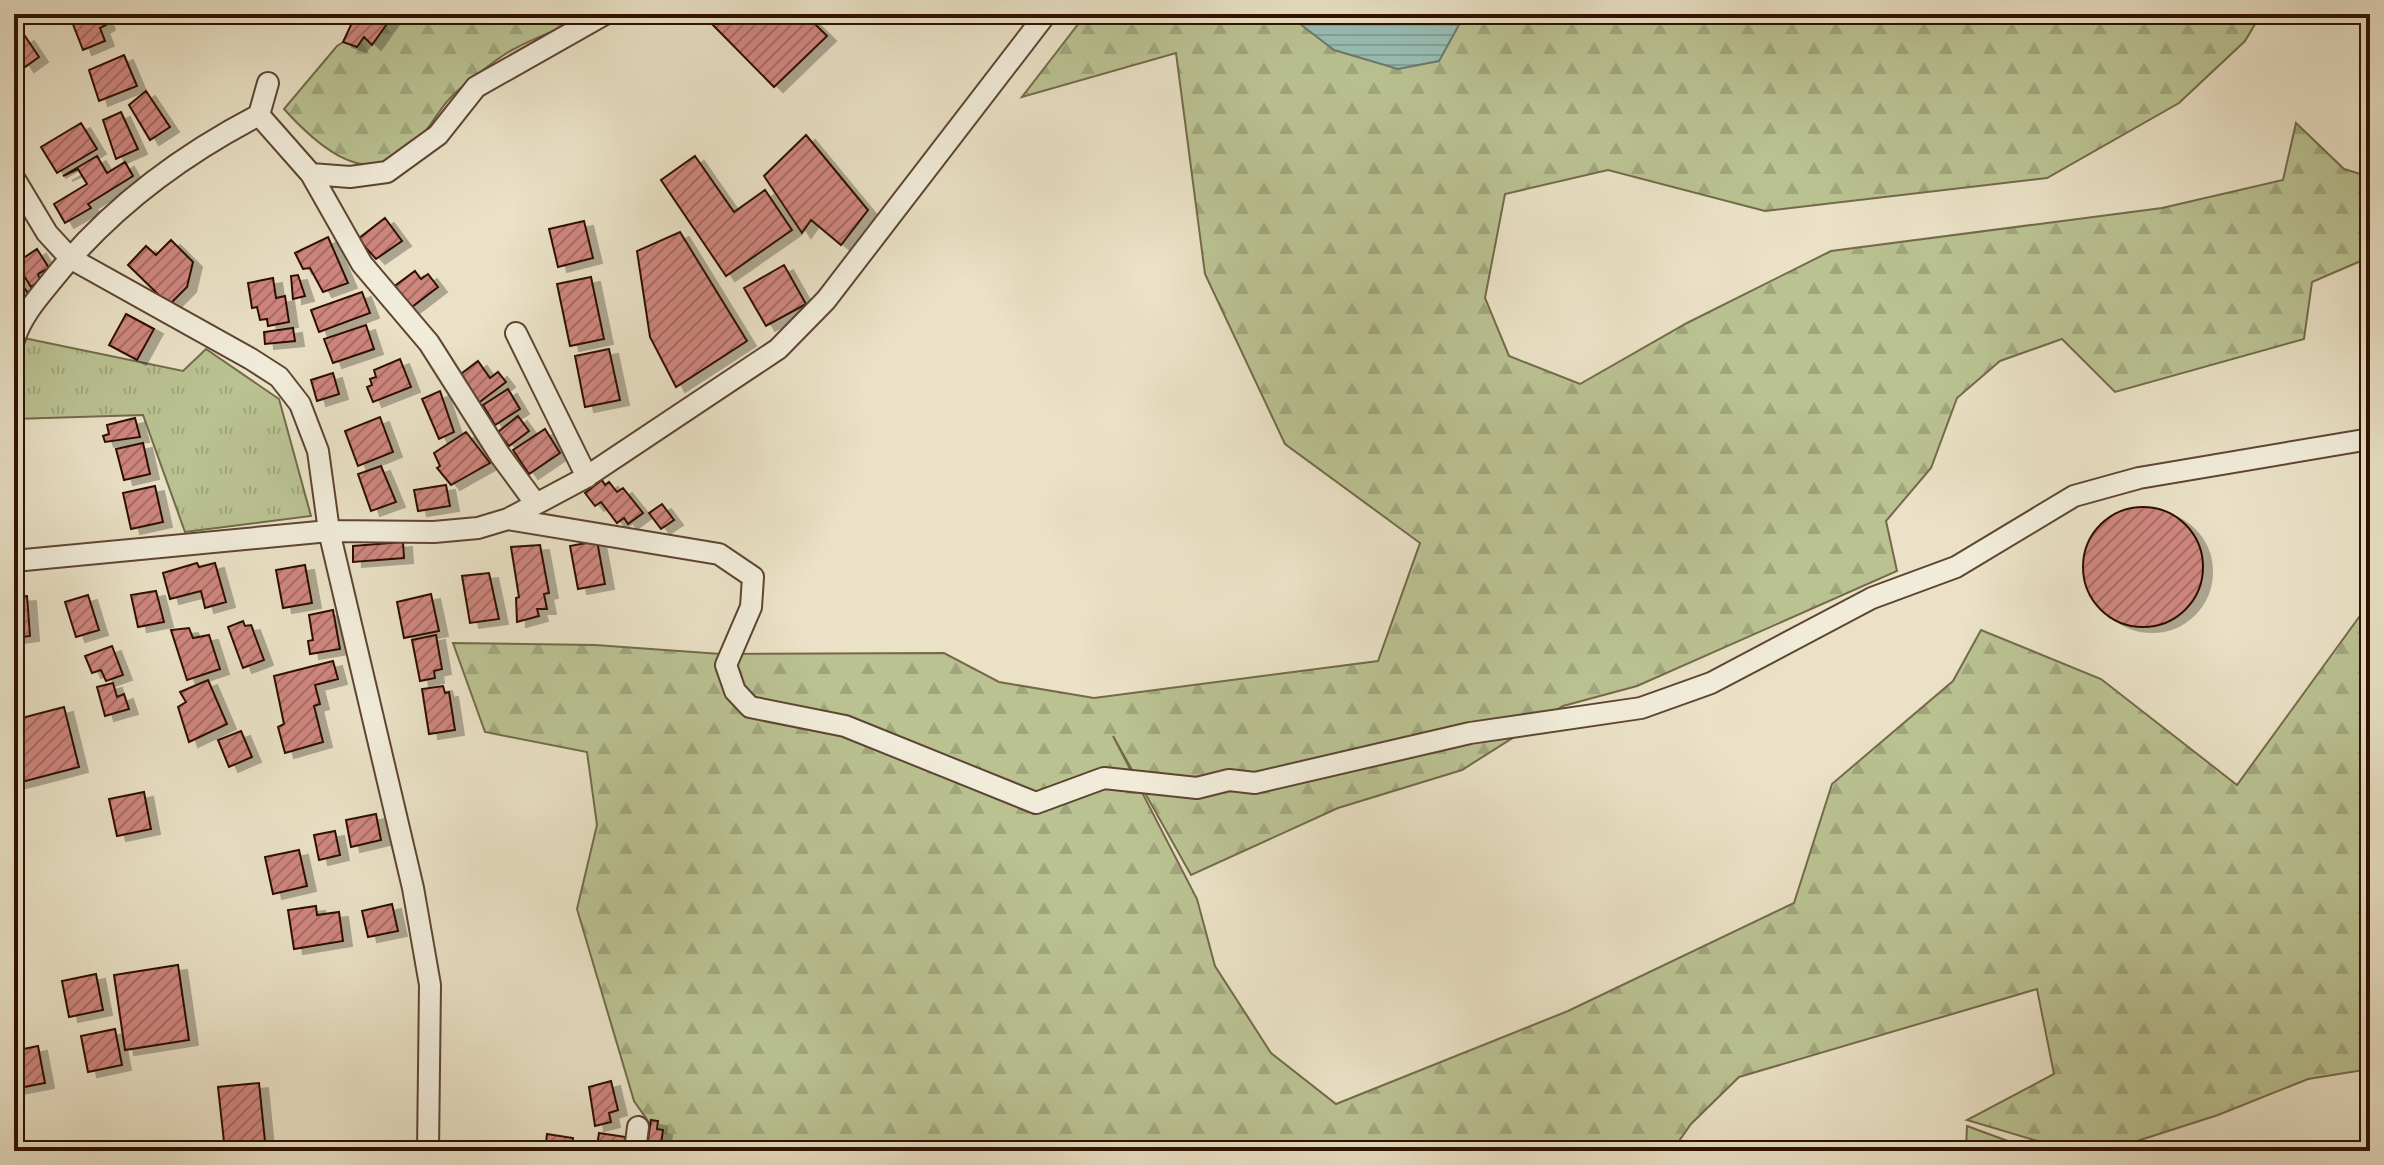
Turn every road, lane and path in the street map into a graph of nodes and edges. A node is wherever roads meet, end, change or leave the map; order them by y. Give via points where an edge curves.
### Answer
1 (605, 14) edge
2 (1046, 14) edge
3 (268, 83) dead end
4 (259, 115) junction
5 (311, 174) junction
6 (14, 178) edge
7 (70, 258) junction
8 (516, 333) dead end
9 (14, 340) edge
10 (2370, 439) edge
11 (587, 477) junction
12 (536, 504) junction
13 (508, 519) junction
14 (329, 531) junction
15 (14, 561) edge
16 (638, 1127) dead end
17 (428, 1151) edge
18 (635, 1151) edge

1 - 5 street via 476,87 438,135 387,172 350,177
2 - 11 street via 826,300 778,349
3 - 4 street
4 - 5 street
4 - 7 street via 210,141 129,197
5 - 12 street via 362,264 429,343
6 - 7 street via 47,233
7 - 9 street via 21,320
7 - 14 street via 279,377 300,404 318,451
8 - 11 street
10 - 13 street via 2139,478 2074,496 1956,567 1872,598 1711,683 1641,708 1470,733 1255,783 1229,780 1197,788 1104,778 1036,803 845,726 750,707 735,691 726,665 751,607 753,577 719,554
11 - 12 street
12 - 13 street
13 - 14 street via 434,532
14 - 15 street
14 - 17 street via 413,888 430,985
16 - 18 street

